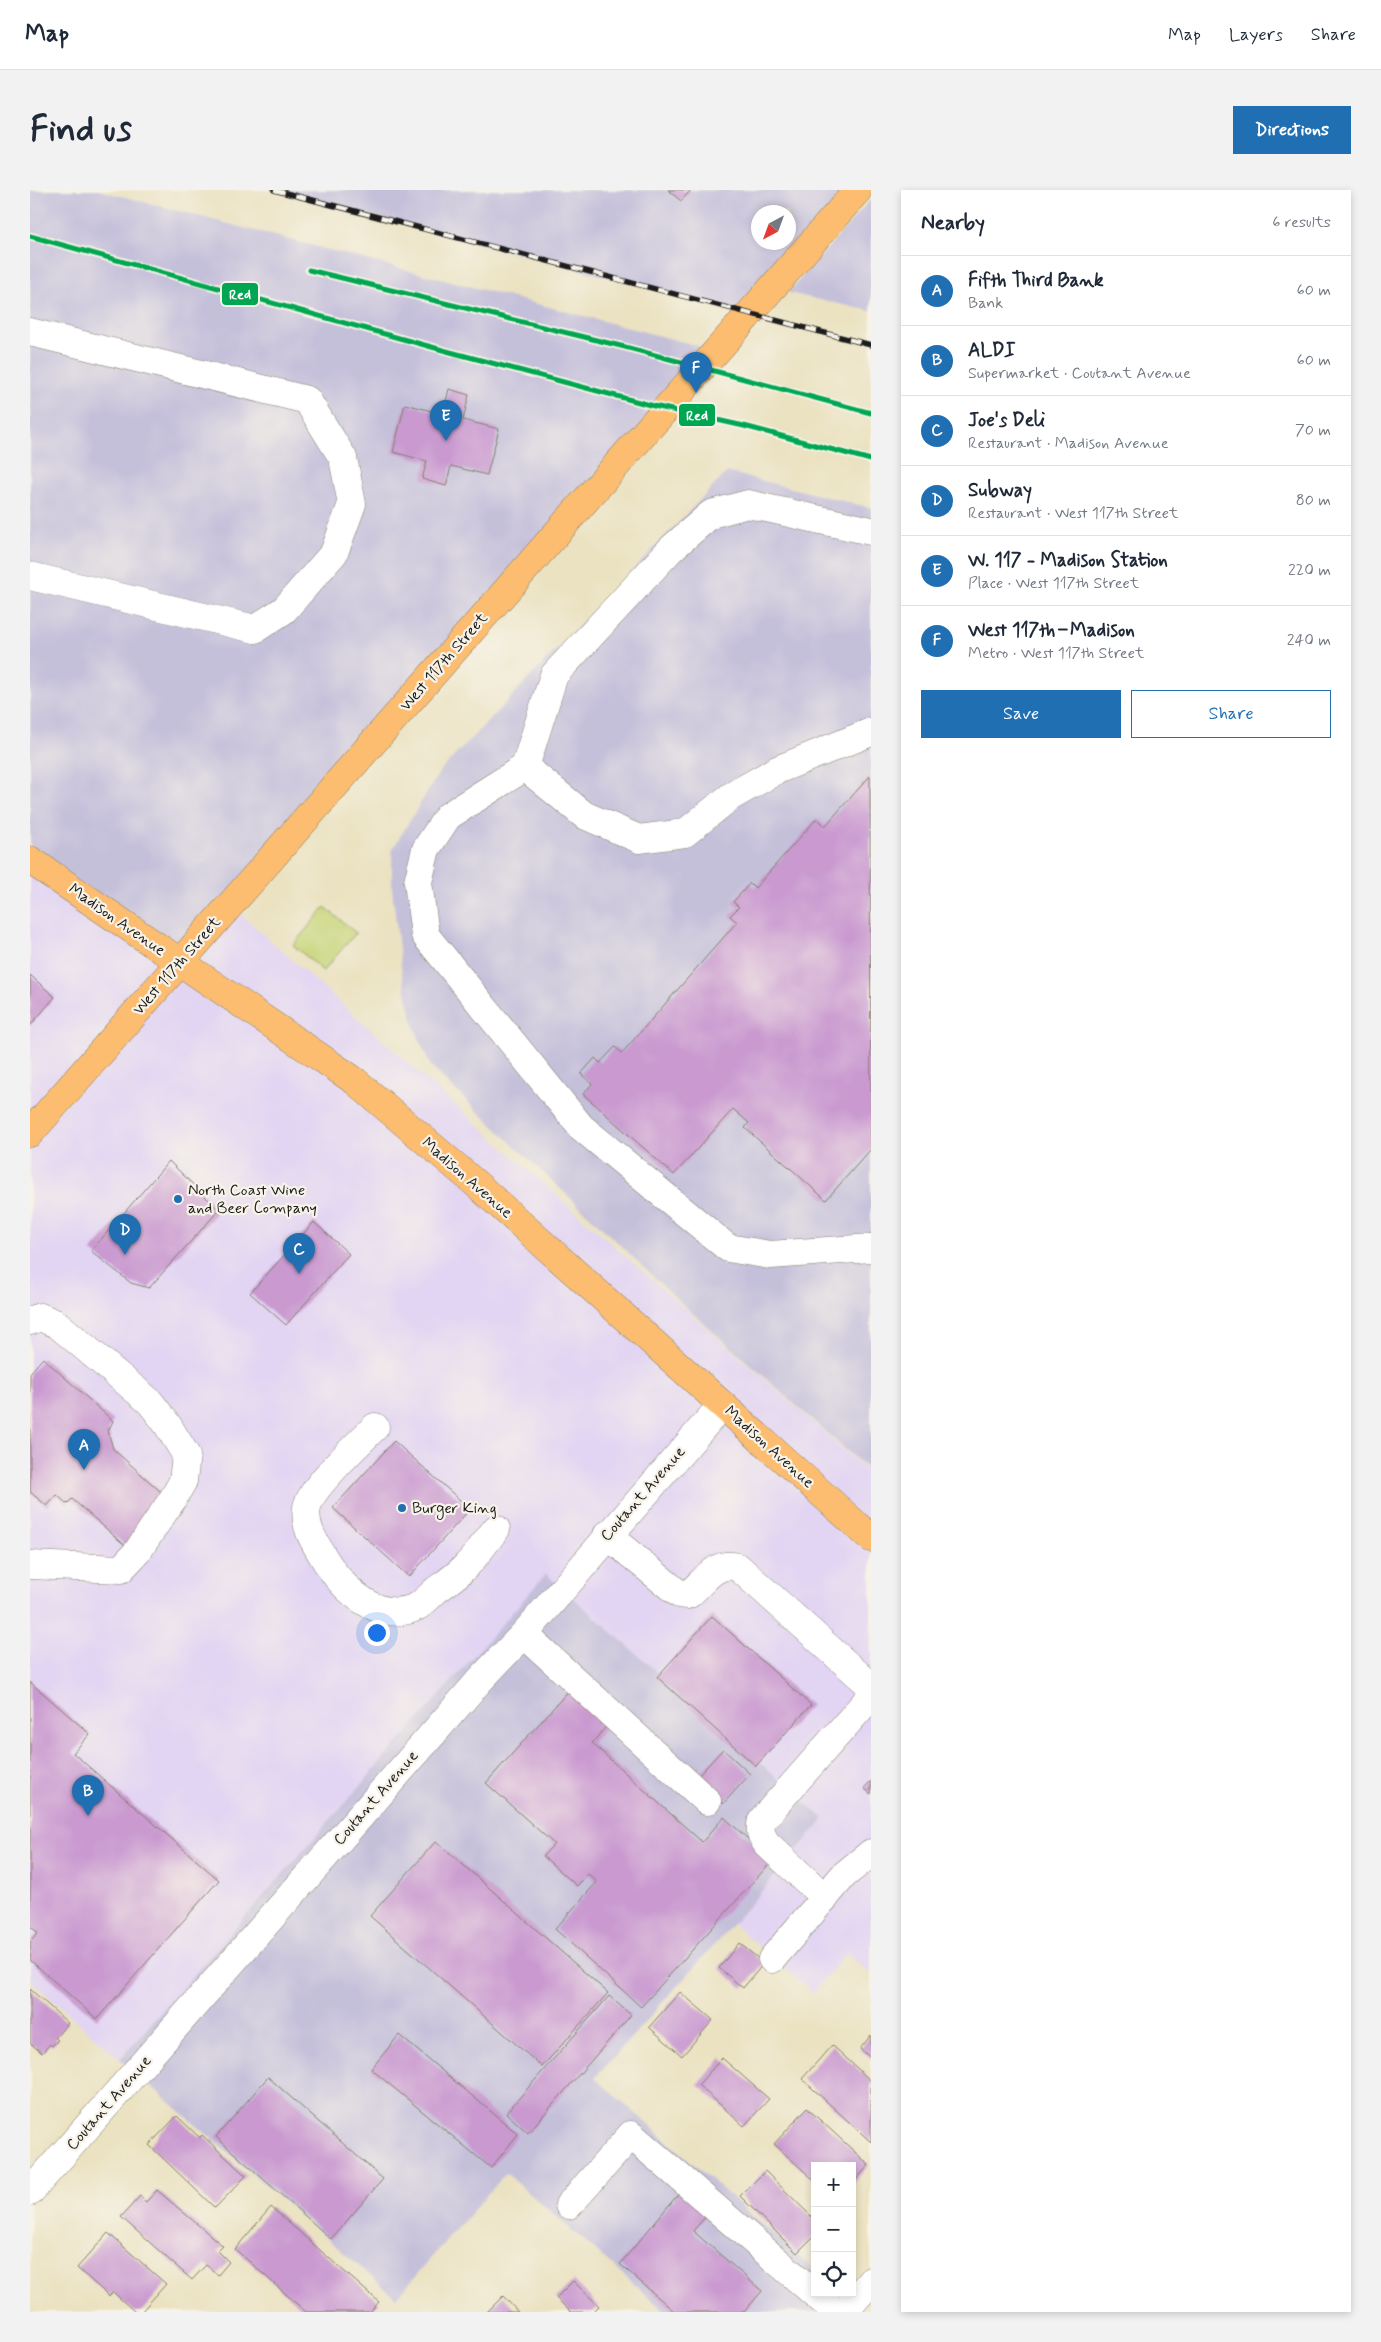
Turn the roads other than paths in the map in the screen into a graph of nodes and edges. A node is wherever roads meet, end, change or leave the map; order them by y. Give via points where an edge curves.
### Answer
1 (858, 190) edge
2 (30, 332) edge
3 (871, 531) edge
4 (30, 576) edge
5 (871, 732) edge
6 (525, 767) junction
7 (30, 860) edge
8 (180, 963) junction
9 (30, 1133) edge
10 (871, 1248) edge
11 (30, 1321) edge
12 (722, 1405) junction
13 (375, 1427) dead end
14 (496, 1529) dead end
15 (607, 1535) junction
16 (871, 1538) edge
17 (30, 1565) edge
18 (524, 1634) junction
19 (871, 1686) edge
20 (871, 1696) edge
21 (707, 1802) dead end
22 (871, 1853) edge
23 (824, 1898) junction
24 (772, 1959) dead end
25 (30, 2192) edge
26 (568, 2205) dead end
27 (871, 2281) edge
28 (836, 2312) edge
29 (844, 2312) edge

1 - 8 main road, West 117th Street
2 - 4 street via 306,400 344,458 352,504 334,553 284,610 255,629
3 - 6 street via 748,504 711,514 671,550 554,675
5 - 6 street via 777,770 730,797 685,833 639,839 584,815
6 - 10 street via 448,816 426,850 418,882 426,935 581,1126 728,1248 770,1255
7 - 8 main road, Madison Avenue
8 - 9 main road, West 117th Street
8 - 12 main road, Madison Avenue via 355,1081 474,1182
11 - 17 street via 40,1317 57,1324 150,1402 168,1424 186,1455 183,1481 174,1497 137,1552 120,1569
12 - 15 street, Coutant Avenue
12 - 16 main road, Madison Avenue
13 - 14 street via 319,1485 307,1506 307,1527 314,1542 348,1590 366,1604 380,1609 399,1611 418,1606 467,1565
15 - 18 street, Coutant Avenue
15 - 19 street via 679,1594 688,1595 719,1566 738,1567
18 - 21 street
18 - 25 street, Coutant Avenue
20 - 23 street via 762,1820 760,1827 761,1836 767,1844
22 - 23 street via 850,1869
23 - 24 street
26 - 28 street via 631,2136
27 - 29 street

